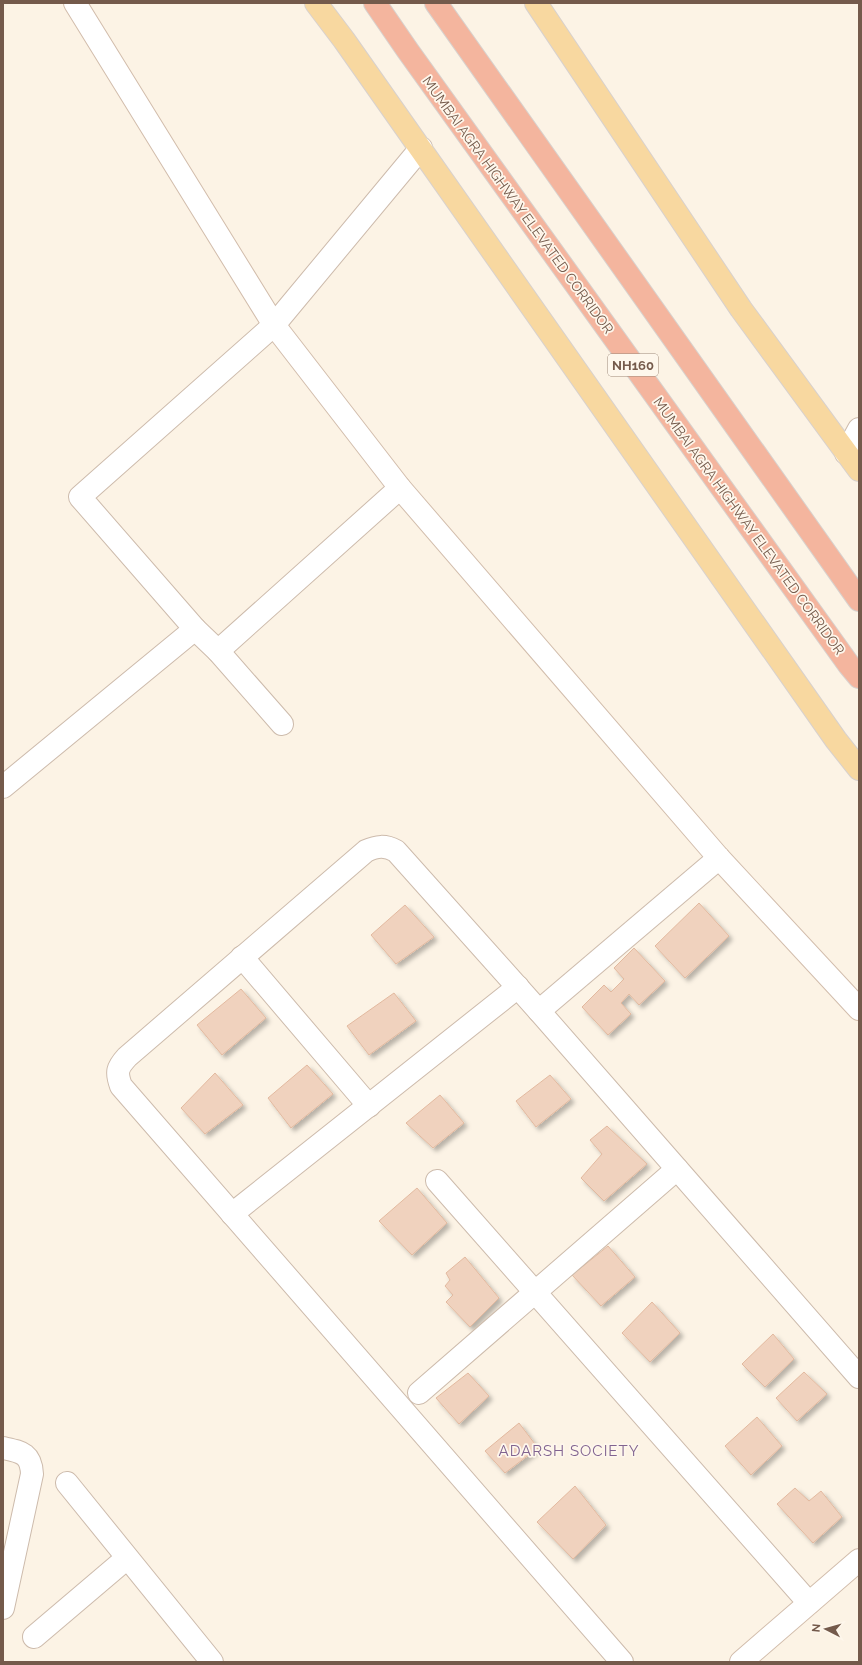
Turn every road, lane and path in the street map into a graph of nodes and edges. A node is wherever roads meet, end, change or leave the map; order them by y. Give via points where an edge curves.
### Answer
1 (75, 3) edge
2 (316, 3) edge
3 (375, 3) edge
4 (436, 3) edge
5 (536, 3) edge
6 (421, 148) junction
7 (274, 325) junction
8 (859, 429) edge
9 (846, 453) junction
10 (859, 470) edge
11 (400, 488) junction
12 (859, 600) edge
13 (195, 629) junction
14 (218, 652) junction
15 (859, 677) edge
16 (282, 724) dead end
17 (859, 769) edge
18 (3, 787) edge
19 (720, 858) junction
20 (242, 957) junction
21 (518, 988) junction
22 (859, 1009) edge
23 (539, 1011) junction
24 (369, 1106) junction
25 (677, 1169) junction
26 (437, 1181) dead end
27 (232, 1214) junction
28 (535, 1292) junction
29 (859, 1377) edge
30 (419, 1393) dead end
31 (3, 1448) edge
32 (67, 1483) dead end
33 (127, 1558) junction
34 (859, 1560) edge
35 (808, 1603) junction
36 (3, 1608) edge
37 (34, 1637) dead end
38 (212, 1662) edge
39 (622, 1662) edge
40 (741, 1662) edge

1 - 7 street
2 - 6 main road
3 - 15 highway, MUMBAI AGRA HIGHWAY ELEVATED CORRIDOR / NH160
4 - 12 highway
5 - 9 main road via 741,309
6 - 7 street
6 - 17 main road via 831,734
7 - 11 street
7 - 13 street via 80,497
8 - 9 street
9 - 10 main road
11 - 14 street
11 - 19 street
13 - 14 street
13 - 18 street
14 - 16 street
19 - 22 street
19 - 23 street
20 - 21 street via 366,851 375,847 388,847 396,851
20 - 24 street
20 - 27 street via 127,1057 117,1075 121,1086
21 - 23 street
21 - 24 street
23 - 25 street
24 - 27 street
25 - 28 street
25 - 29 street
26 - 28 street
27 - 39 street
28 - 30 street
28 - 35 street
31 - 36 street via 22,1453 32,1465
32 - 33 street
33 - 37 street
33 - 38 street
34 - 35 street
35 - 40 street

